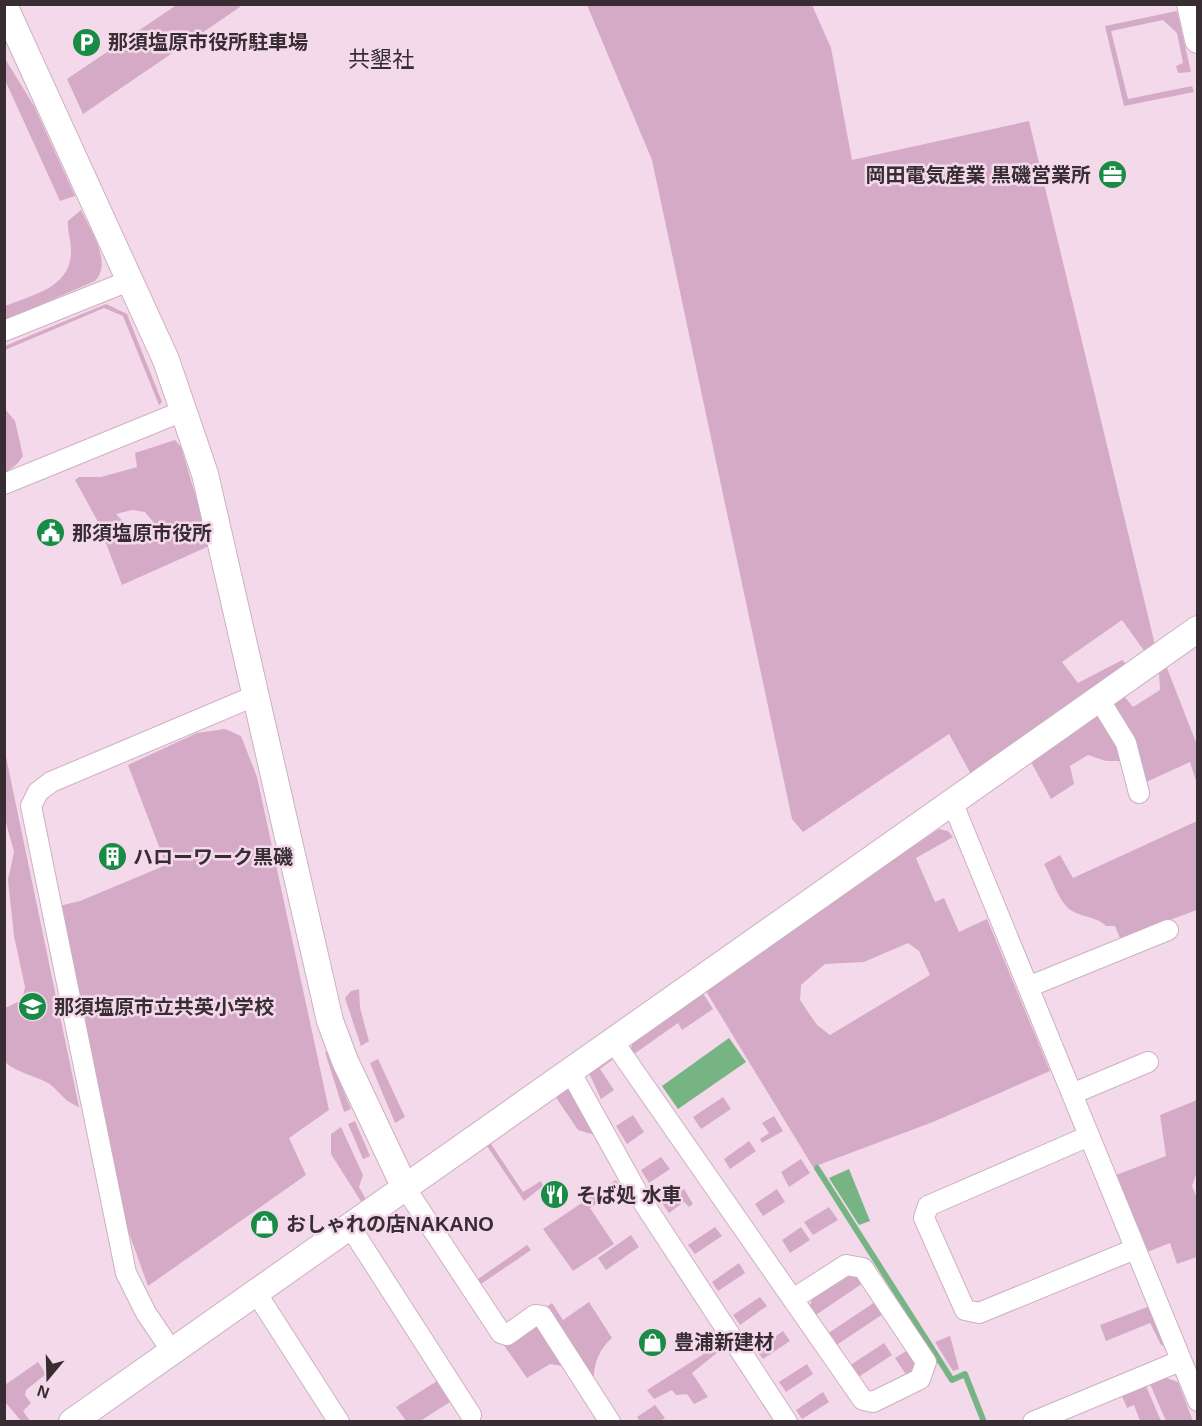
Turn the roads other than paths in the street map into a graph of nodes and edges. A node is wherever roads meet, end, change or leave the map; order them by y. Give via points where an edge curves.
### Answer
1 (4, 4) edge
2 (1190, 4) edge
3 (1197, 40) edge
4 (131, 280) junction
5 (4, 331) edge
6 (183, 411) junction
7 (4, 484) edge
8 (1197, 629) edge
9 (257, 695) junction
10 (1099, 699) junction
11 (1139, 792) dead end
12 (953, 804) junction
13 (1168, 930) dead end
14 (1028, 987) junction
15 (613, 1041) junction
16 (1148, 1062) dead end
17 (570, 1071) junction
18 (1072, 1094) junction
19 (1089, 1136) junction
20 (404, 1186) junction
21 (349, 1225) junction
22 (1135, 1249) junction
23 (255, 1291) junction
24 (793, 1299) junction
25 (171, 1350) junction
26 (1180, 1360) junction
27 (1197, 1401) edge
28 (471, 1414) dead end
29 (72, 1422) edge
30 (339, 1422) edge
31 (610, 1422) edge
32 (787, 1422) edge
33 (1033, 1422) edge

1 - 4 street
2 - 3 street
4 - 5 street
4 - 6 street via 166,360
6 - 7 street
6 - 9 street via 208,484
8 - 10 street
9 - 20 street via 330,1021
9 - 25 street via 51,782 38,792 31,806 126,1273
10 - 11 street via 1126,743
10 - 12 street
12 - 14 street
12 - 15 street
13 - 14 street
14 - 18 street
15 - 17 street
15 - 24 street
16 - 18 street
17 - 20 street
17 - 32 street via 641,1199
18 - 19 street
19 - 22 street
19 - 22 street via 928,1206 924,1218 965,1310 979,1313
20 - 21 street
20 - 31 street via 501,1333 507,1335 536,1315 542,1316
21 - 23 street
21 - 28 street
22 - 26 street
23 - 25 street
23 - 30 street
24 - 24 street via 863,1400 873,1402 920,1379 926,1362 863,1268 846,1265
25 - 29 street
26 - 27 street
26 - 33 street

